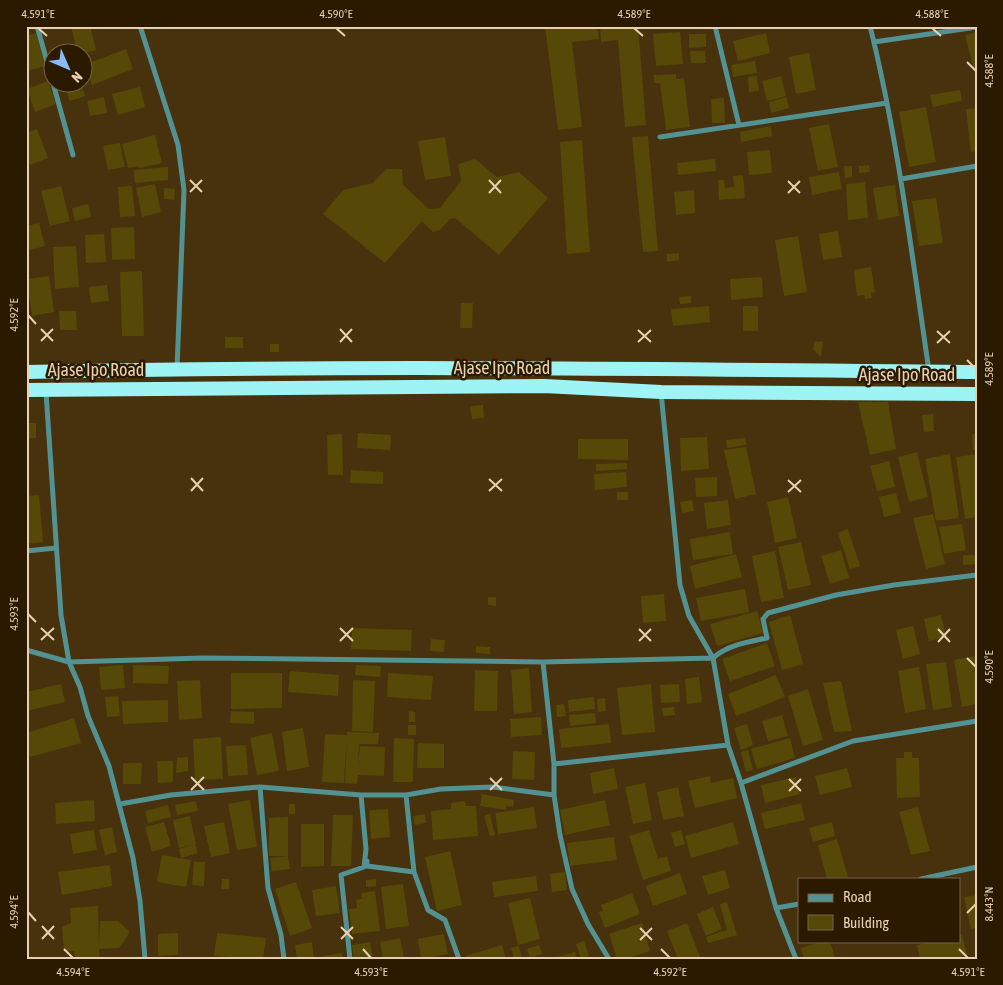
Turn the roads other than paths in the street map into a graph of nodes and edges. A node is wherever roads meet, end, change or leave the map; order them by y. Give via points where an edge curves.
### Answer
1 (37, 26) edge
2 (140, 26) edge
3 (715, 26) edge
4 (870, 26) edge
5 (977, 27) edge
6 (874, 42) junction
7 (887, 104) junction
8 (739, 125) junction
9 (660, 137) dead end
10 (73, 155) dead end
11 (977, 166) edge
12 (901, 179) junction
13 (177, 369) junction
14 (929, 371) junction
15 (26, 372) edge
16 (977, 372) edge
17 (46, 389) junction
18 (26, 390) edge
19 (661, 392) junction
20 (977, 394) edge
21 (56, 548) junction
22 (26, 551) edge
23 (977, 575) edge
24 (26, 650) edge
25 (713, 658) junction
26 (69, 662) junction
27 (543, 662) junction
28 (977, 721) edge
29 (728, 745) junction
30 (554, 764) junction
31 (741, 783) junction
32 (260, 787) junction
33 (362, 794) junction
34 (406, 795) junction
35 (554, 795) junction
36 (120, 804) junction
37 (366, 849) junction
38 (977, 867) edge
39 (414, 872) junction
40 (926, 878) edge
41 (798, 904) edge
42 (776, 908) junction
43 (145, 959) edge
44 (284, 959) edge
45 (350, 959) edge
46 (459, 959) edge
47 (609, 959) edge
48 (796, 959) edge

1 - 10 street
2 - 13 street via 178,145 184,190
3 - 8 street
4 - 6 street
5 - 6 street
6 - 7 street
7 - 8 street
7 - 12 street
8 - 9 street
11 - 12 street
12 - 14 street
13 - 14 highway, Ajase Ipo Road
13 - 15 highway, Ajase Ipo Road
14 - 16 highway, Ajase Ipo Road
17 - 18 highway, Ajase Ipo Road
17 - 19 highway, Ajase Ipo Road via 544,386
17 - 21 street
19 - 20 highway, Ajase Ipo Road
19 - 25 street via 680,585 689,616
21 - 22 street
21 - 26 street via 61,615
23 - 25 street via 836,595 768,613 764,619 767,638 720,651
24 - 26 street
25 - 27 street
25 - 29 street
26 - 27 street via 203,658
26 - 36 street via 110,766
27 - 30 street
28 - 31 street via 854,741
29 - 30 street
29 - 31 street
30 - 35 street
31 - 42 street
32 - 33 street
32 - 36 street via 170,795
32 - 44 street via 268,888
33 - 34 street
33 - 37 street
34 - 35 street via 441,789 492,787
34 - 39 street
35 - 47 street via 572,889
36 - 43 street via 139,892
37 - 39 street via 367,866
37 - 45 street via 364,867 341,875
38 - 40 street
39 - 46 street via 428,910 445,920
41 - 42 street
42 - 48 street

